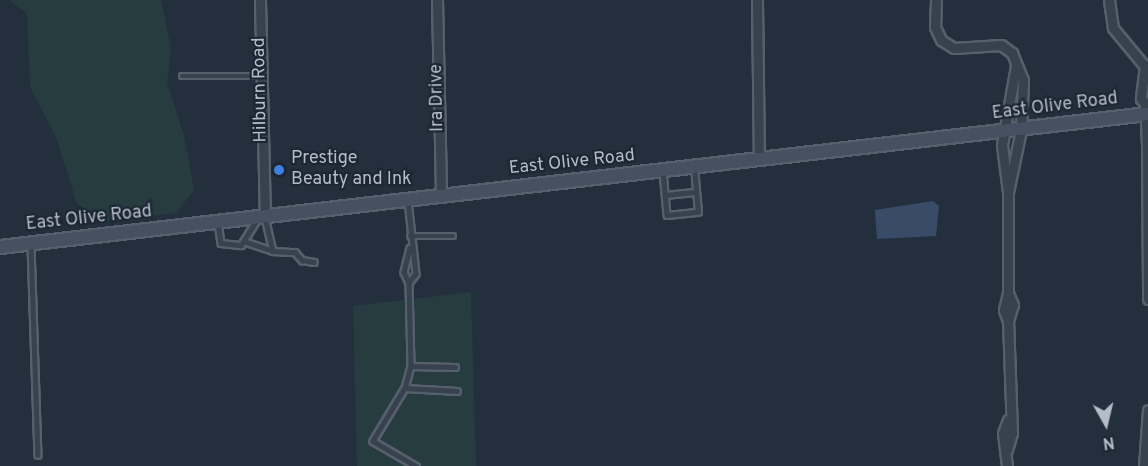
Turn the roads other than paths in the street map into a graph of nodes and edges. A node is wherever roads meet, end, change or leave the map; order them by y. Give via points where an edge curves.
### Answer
1 (260, 0) edge
2 (437, 0) edge
3 (757, 0) edge
4 (936, 0) edge
5 (1109, 0) edge
6 (1016, 66) junction
7 (1147, 68) edge
8 (182, 76) dead end
9 (261, 76) junction
10 (1147, 108) edge
11 (1021, 130) junction
12 (1006, 132) junction
13 (759, 160) junction
14 (694, 167) junction
15 (663, 171) junction
16 (696, 192) junction
17 (1008, 192) junction
18 (665, 195) junction
19 (441, 196) junction
20 (408, 200) junction
21 (262, 217) junction
22 (218, 222) junction
23 (453, 236) dead end
24 (410, 237) junction
25 (246, 242) junction
26 (31, 243) junction
27 (0, 247) edge
28 (410, 248) junction
29 (273, 251) junction
30 (314, 262) dead end
31 (409, 284) junction
32 (1148, 299) edge
33 (411, 366) junction
34 (455, 367) dead end
35 (405, 388) junction
36 (457, 391) dead end
37 (1148, 410) edge
38 (38, 455) dead end
39 (414, 465) edge
40 (1007, 466) edge
41 (1144, 466) edge

1 - 9 street, Hilburn Road
2 - 19 street, Ira Drive
3 - 13 street
4 - 6 street via 934,27 940,40 954,48 1001,45 1012,53
5 - 7 street via 1113,28
6 - 11 street via 1023,80
6 - 12 street
7 - 10 street via 1141,99
8 - 9 lane
9 - 21 street, Hilburn Road
10 - 11 street, East Olive Road
10 - 32 street
11 - 12 street, East Olive Road
11 - 17 street
12 - 13 street, East Olive Road
12 - 17 street via 1002,160
13 - 14 street, East Olive Road
14 - 15 street, East Olive Road
14 - 16 lane
15 - 18 lane
15 - 19 street, East Olive Road
16 - 18 lane
16 - 18 lane via 698,212 682,210 667,215
17 - 40 street via 1008,293 1004,304 1008,321 1008,420 1003,433
19 - 20 street, East Olive Road
20 - 21 street, East Olive Road
20 - 24 lane
21 - 22 street, East Olive Road
21 - 25 lane
21 - 29 lane
22 - 25 lane via 221,243
22 - 26 street, East Olive Road
23 - 24 lane
24 - 28 lane
25 - 29 lane
26 - 27 street, East Olive Road
26 - 38 lane
28 - 31 lane via 404,272
28 - 31 lane via 416,274
29 - 30 lane via 295,252 302,260
31 - 33 lane
33 - 34 lane
33 - 35 lane
35 - 36 lane
35 - 39 lane via 373,441
37 - 41 street

